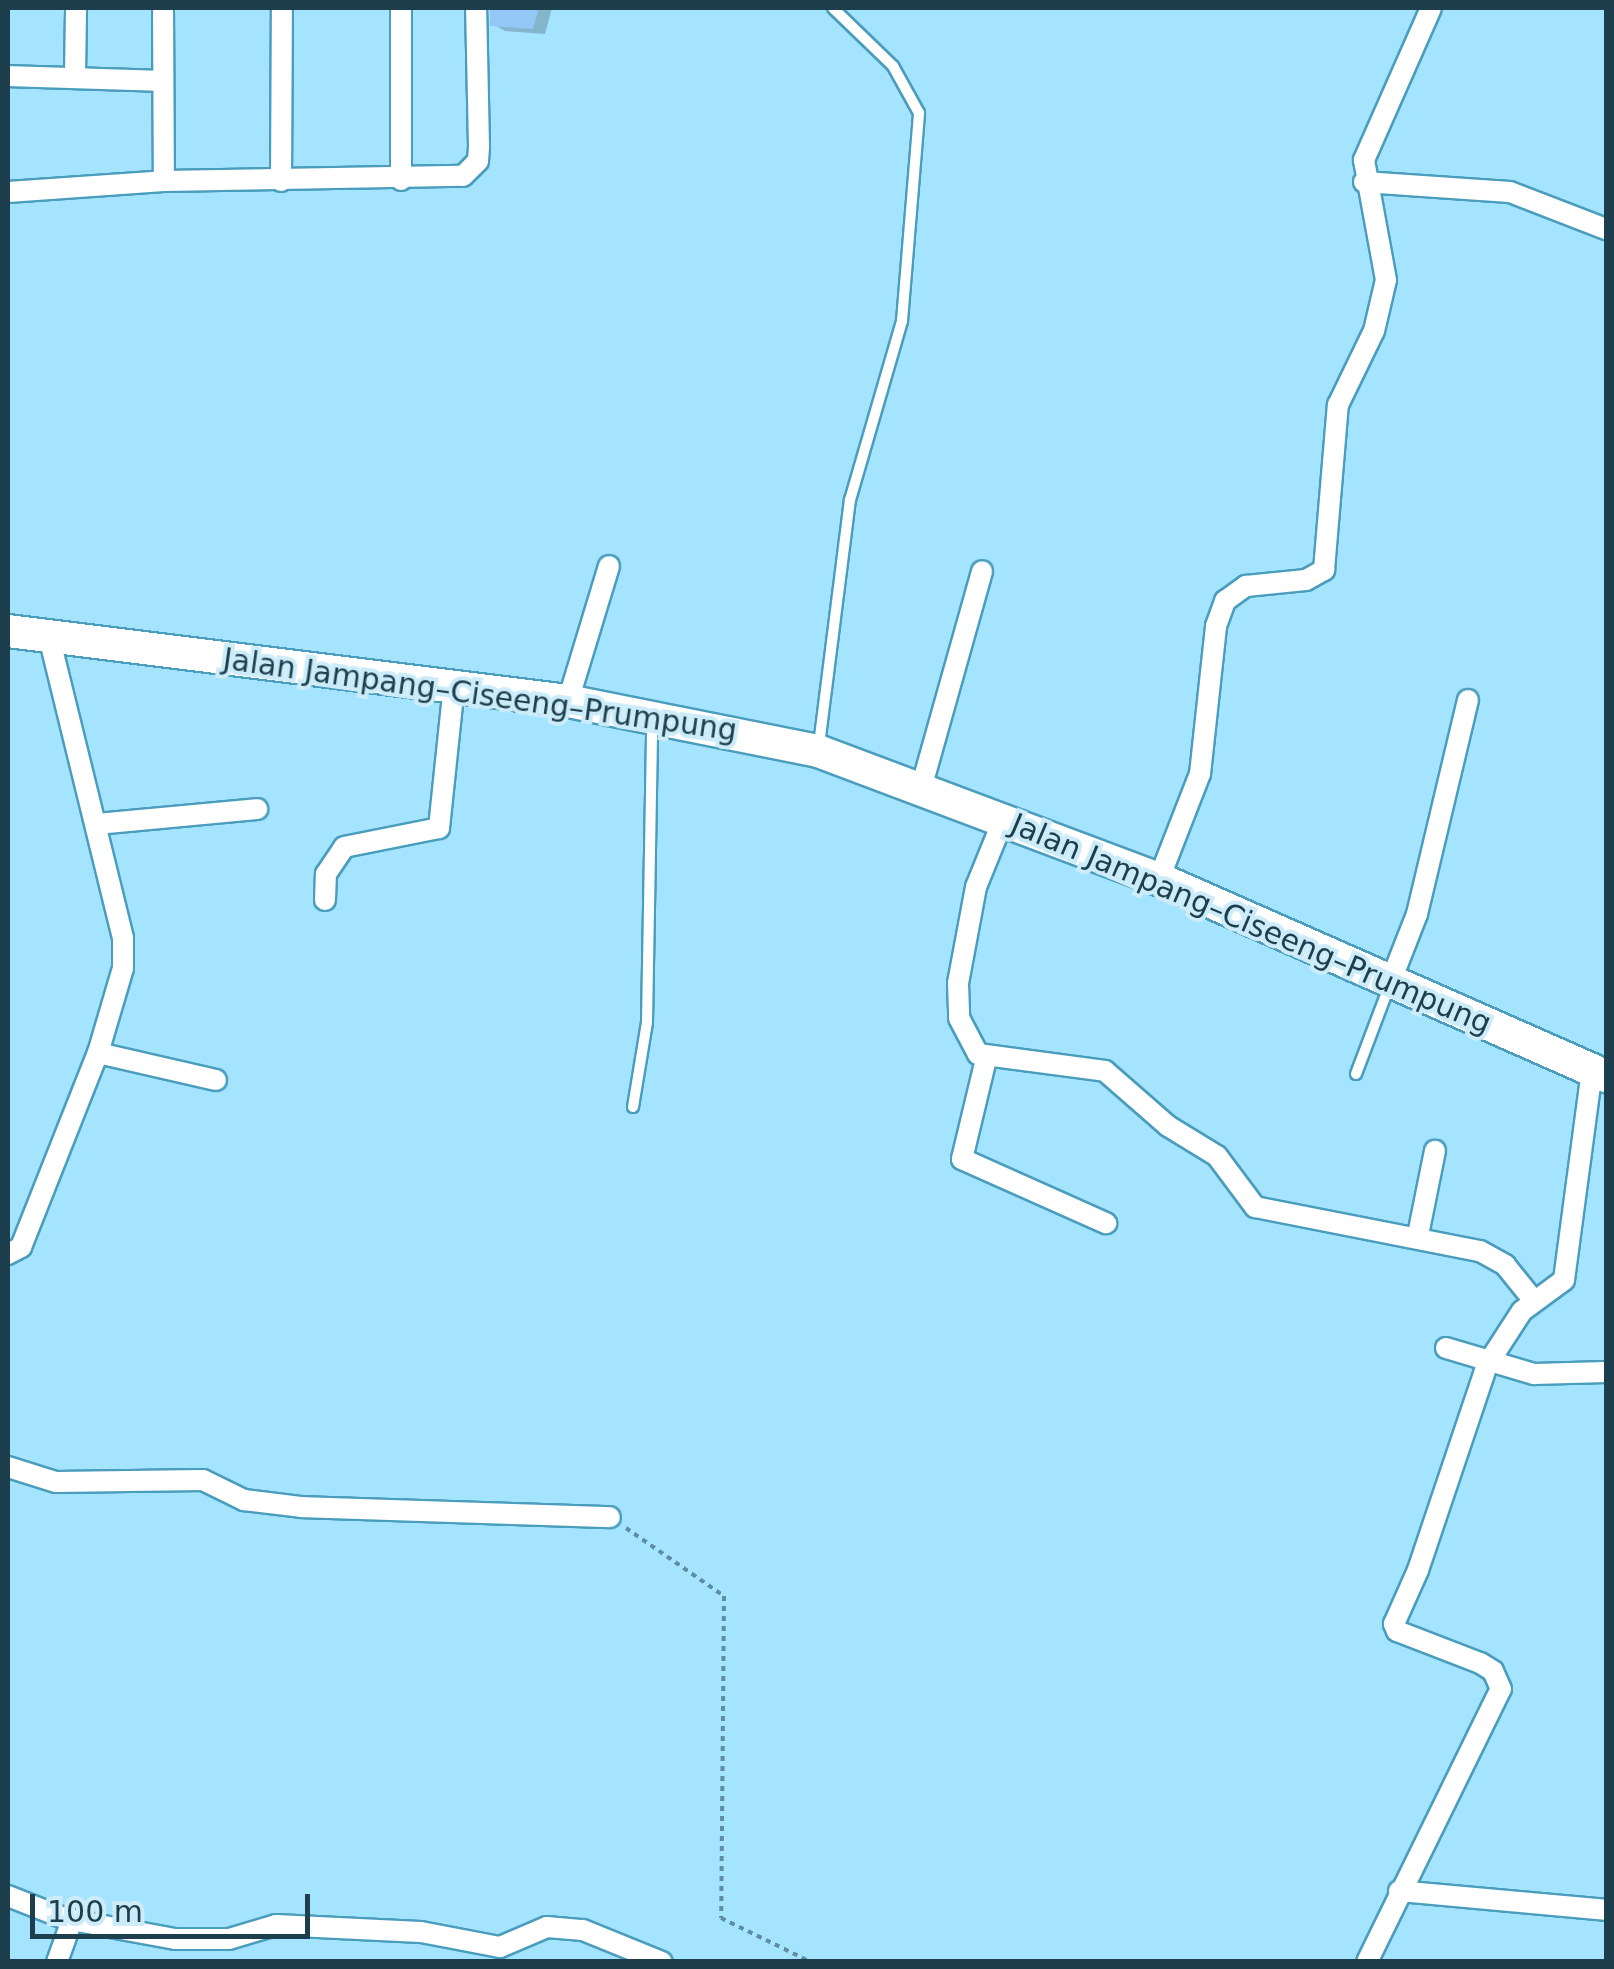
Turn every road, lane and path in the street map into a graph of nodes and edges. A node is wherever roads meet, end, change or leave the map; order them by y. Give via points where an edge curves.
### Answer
1 (76, 8) edge
2 (163, 8) edge
3 (282, 8) edge
4 (401, 8) edge
5 (476, 8) edge
6 (833, 8) edge
7 (1432, 8) edge
8 (8, 76) edge
9 (75, 76) junction
10 (163, 81) junction
11 (401, 180) junction
12 (164, 181) junction
13 (281, 181) junction
14 (1364, 182) junction
15 (8, 192) edge
16 (1606, 229) edge
17 (608, 566) dead end
18 (982, 571) dead end
19 (8, 631) edge
20 (49, 636) junction
21 (454, 686) junction
22 (1468, 700) dead end
23 (568, 701) junction
24 (652, 716) junction
25 (818, 751) junction
26 (922, 785) junction
27 (257, 809) dead end
28 (1004, 818) junction
29 (96, 824) junction
30 (1160, 879) junction
31 (324, 900) dead end
32 (1390, 984) junction
33 (98, 1053) junction
34 (986, 1059) junction
35 (1599, 1073) edge
36 (1356, 1074) dead end
37 (216, 1080) dead end
38 (633, 1106) dead end
39 (1435, 1151) dead end
40 (1106, 1222) dead end
41 (1418, 1235) junction
42 (8, 1254) edge
43 (1534, 1302) junction
44 (1446, 1348) dead end
45 (1487, 1365) junction
46 (1606, 1372) edge
47 (8, 1467) edge
48 (610, 1517) joint
49 (1399, 1891) junction
50 (8, 1896) edge
51 (1606, 1910) edge
52 (72, 1920) junction
53 (57, 1962) edge
54 (662, 1962) edge
55 (811, 1962) edge
56 (1367, 1962) edge

1 - 9 street
2 - 10 street
3 - 13 street
4 - 11 street
5 - 11 street via 478,161 463,176
6 - 25 lane via 893,66 920,113 902,321 850,500
7 - 14 street via 1370,142
8 - 9 street
9 - 10 street
10 - 12 street
11 - 13 street
12 - 13 street
12 - 15 street
14 - 16 street via 1510,192
14 - 30 street via 1386,280 1374,332 1338,404 1324,570 1306,580 1246,586 1225,602 1216,626 1200,774
17 - 23 street
18 - 26 street
19 - 20 main road, Jalan Jampang–Ciseeng–Prumpung
20 - 21 main road, Jalan Jampang–Ciseeng–Prumpung
20 - 29 street
21 - 23 main road, Jalan Jampang–Ciseeng–Prumpung
21 - 31 street via 439,828 344,847 326,874
22 - 32 street via 1417,914
23 - 24 main road, Jalan Jampang–Ciseeng–Prumpung
24 - 25 main road, Jalan Jampang–Ciseeng–Prumpung
24 - 38 lane via 648,1022
25 - 26 main road, Jalan Jampang–Ciseeng–Prumpung
26 - 28 main road, Jalan Jampang–Ciseeng–Prumpung
27 - 29 street
28 - 30 main road, Jalan Jampang–Ciseeng–Prumpung
28 - 34 street via 976,887 958,983 959,1018
29 - 33 street via 124,951
30 - 32 main road, Jalan Jampang–Ciseeng–Prumpung
32 - 35 main road, Jalan Jampang–Ciseeng–Prumpung
32 - 36 lane
33 - 37 street
33 - 42 street via 22,1246
34 - 40 street via 962,1160
34 - 41 street via 1105,1070 1168,1126 1218,1156 1256,1206
35 - 43 street via 1568,1270 1559,1288
39 - 41 street
41 - 43 street via 1480,1251 1505,1265
43 - 45 street
44 - 45 street
45 - 46 street via 1534,1374
45 - 49 street via 1394,1624 1480,1663 1494,1672 1501,1690
47 - 48 street via 56,1482 203,1480 244,1500 289,1506
48 - 55 path via 724,1596 721,1918
49 - 51 street
49 - 56 street
50 - 52 street
52 - 53 street
52 - 54 street via 175,1939 229,1939 276,1925 406,1930 500,1947 546,1927 583,1930

